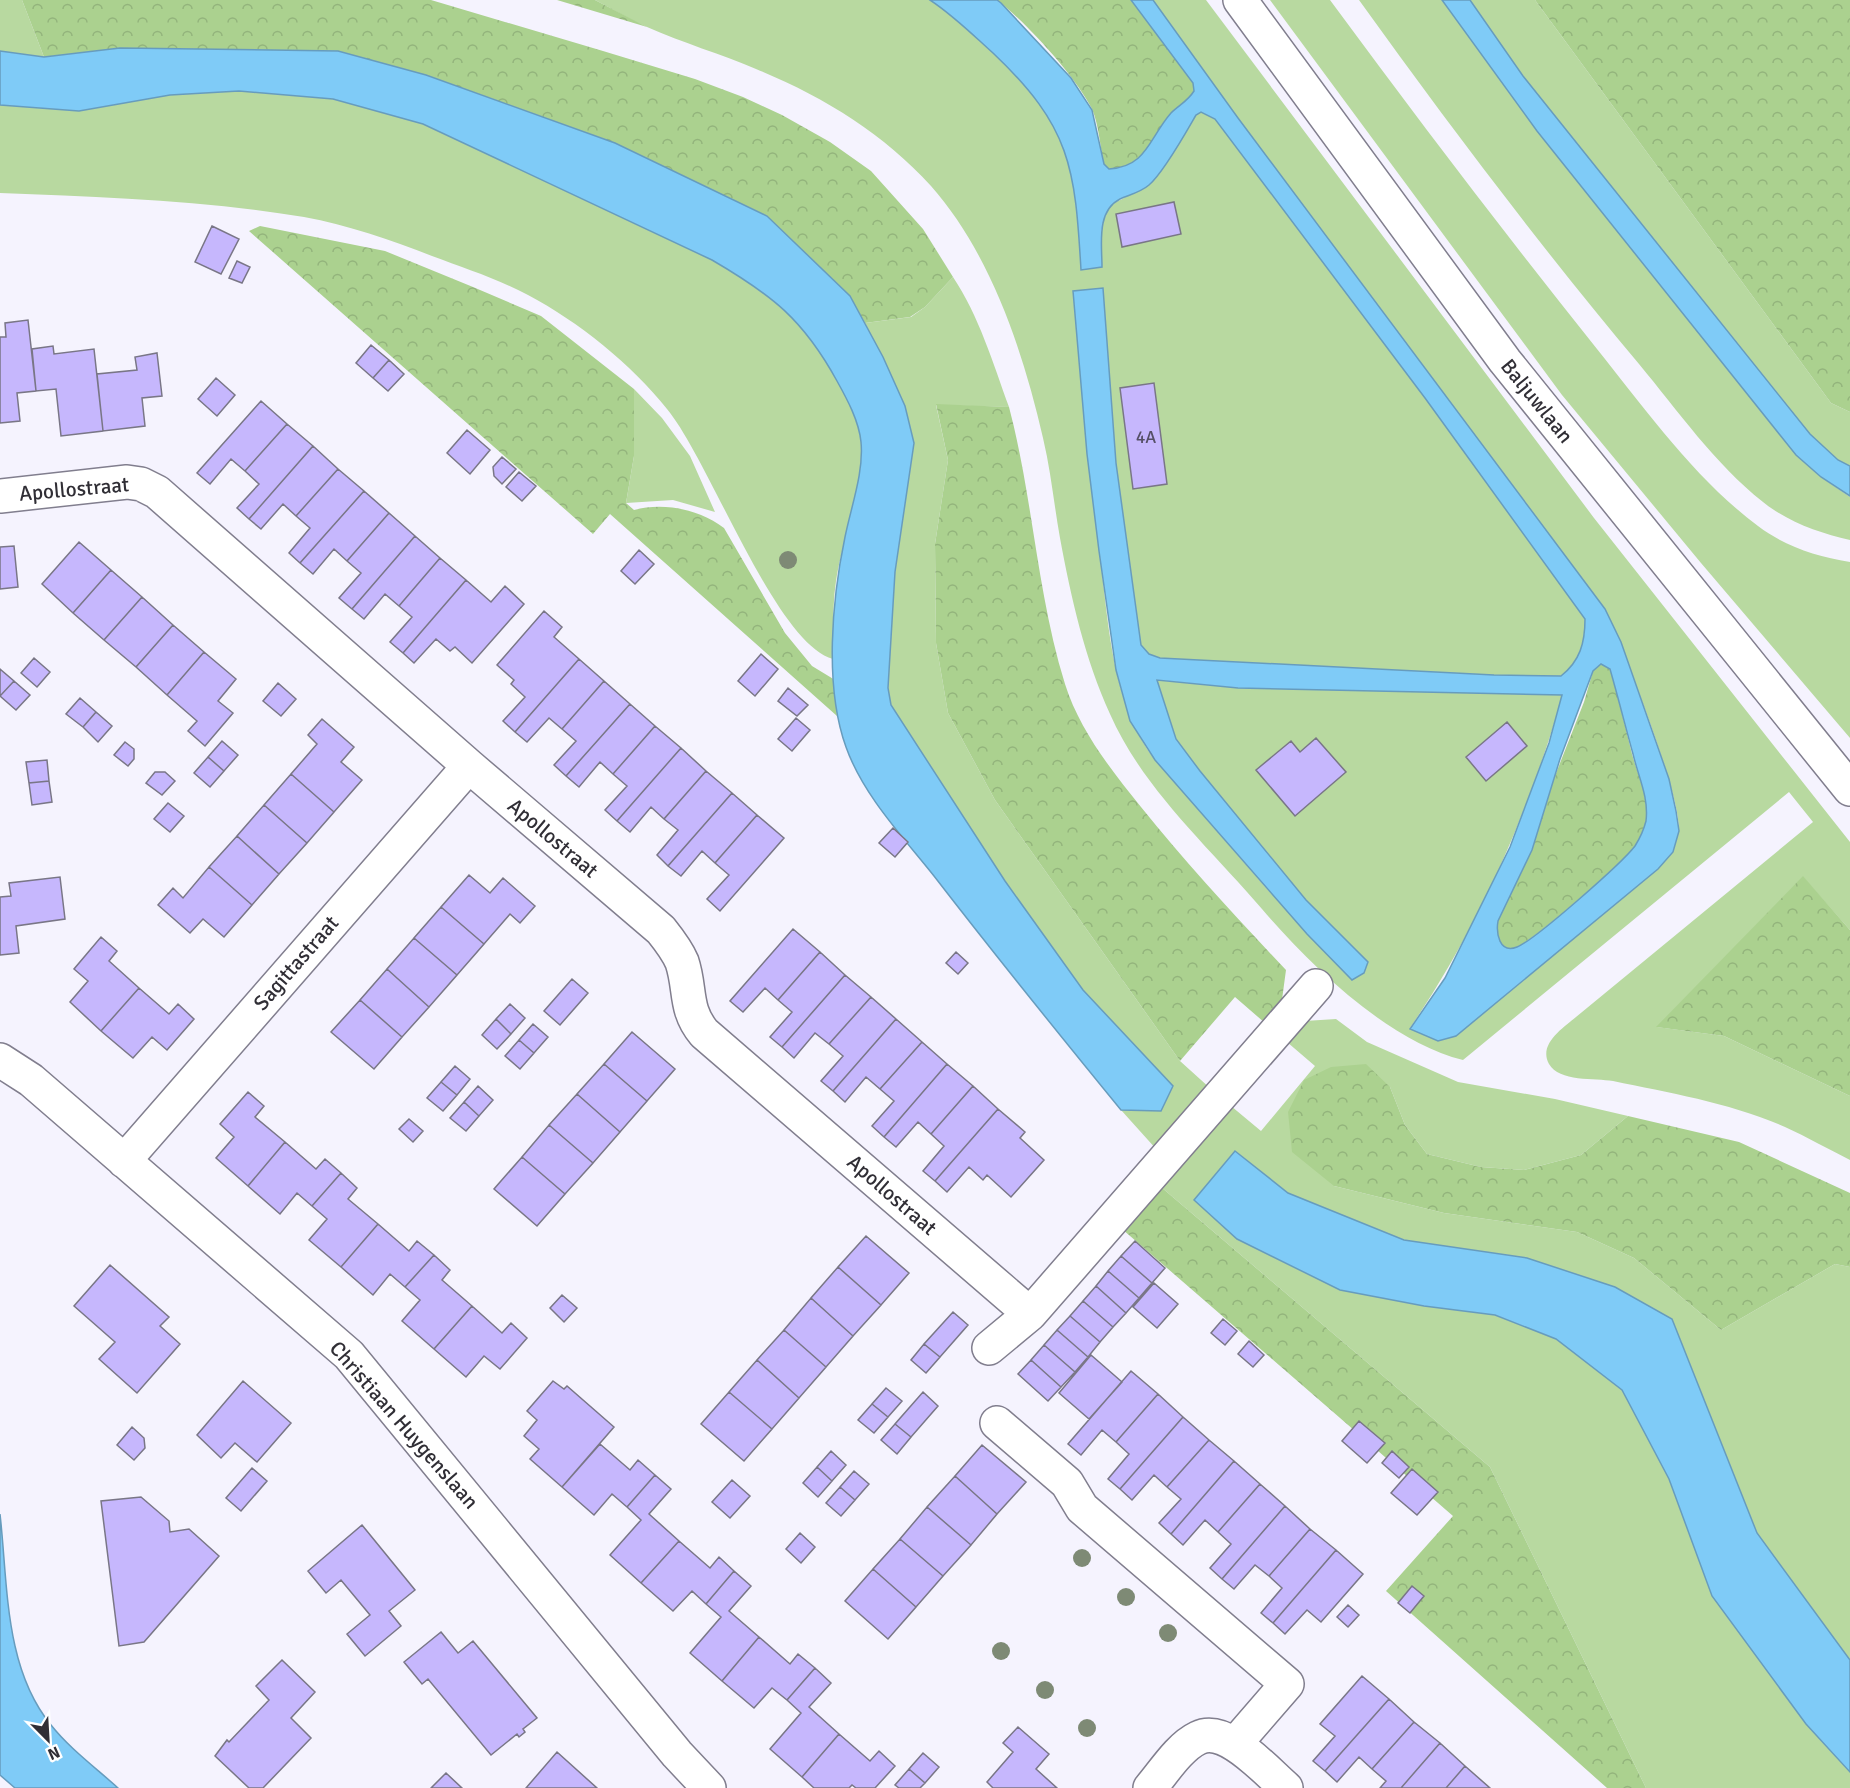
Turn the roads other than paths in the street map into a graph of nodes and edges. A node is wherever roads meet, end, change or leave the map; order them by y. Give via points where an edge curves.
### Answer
1 (1240, 0) edge
2 (0, 496) edge
3 (469, 766) junction
4 (1850, 789) edge
5 (1316, 986) dead end
6 (0, 1060) edge
7 (124, 1161) junction
8 (1030, 1314) junction
9 (989, 1348) dead end
10 (997, 1423) dead end
11 (1235, 1744) junction
12 (709, 1788) edge
13 (1150, 1788) edge
14 (1286, 1788) edge

1 - 4 street, Baljuwlaan via 1505,361
2 - 3 street, Apollostraat via 127,482 157,492
3 - 7 street, Sagittastraat
3 - 8 street, Apollostraat via 661,930 676,949 691,1014 704,1033
5 - 8 street
6 - 7 street, Christiaan Huygenslaan via 24,1075
7 - 12 street, Christiaan Huygenslaan via 349,1355
8 - 9 street
10 - 11 street via 1067,1483 1082,1508 1287,1684
11 - 13 street via 1216,1735 1197,1738
11 - 14 street

